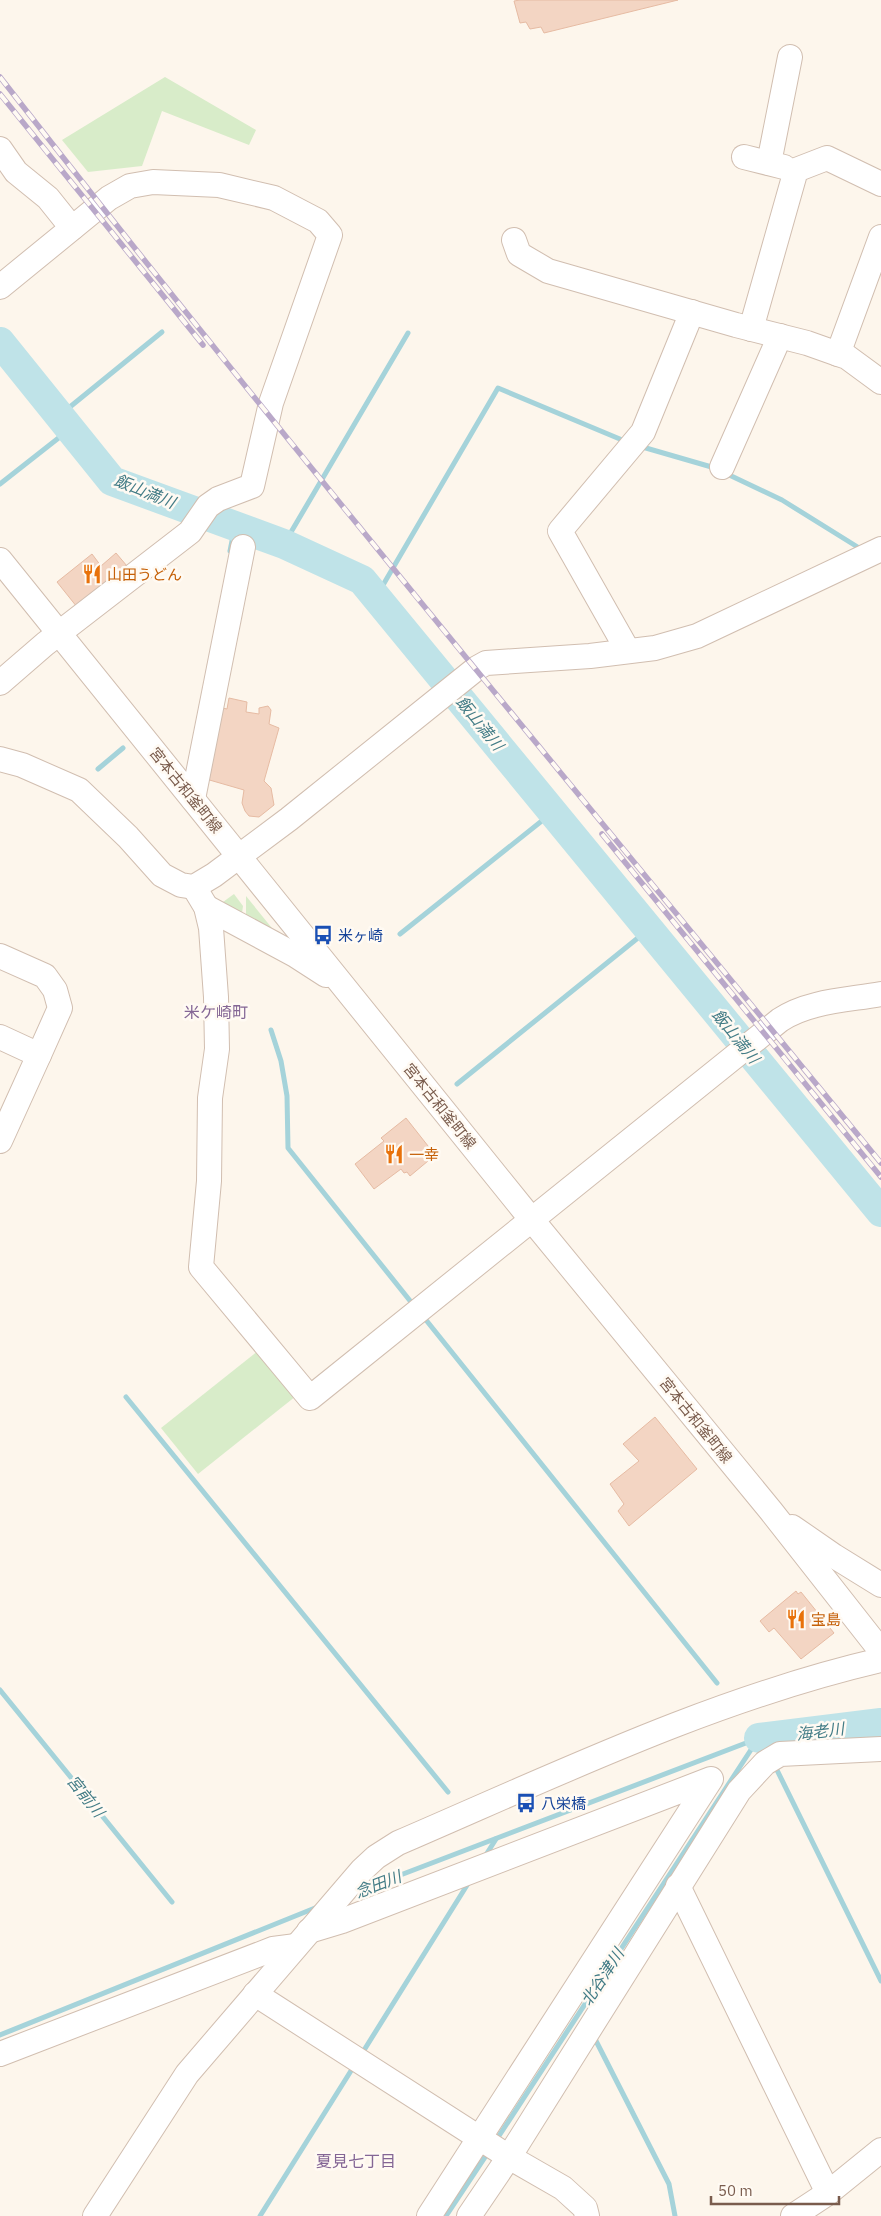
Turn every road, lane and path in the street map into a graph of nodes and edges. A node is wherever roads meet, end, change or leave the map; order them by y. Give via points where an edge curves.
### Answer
1 (790, 57) dead end
2 (0, 149) edge
3 (744, 157) dead end
4 (769, 162) junction
5 (796, 170) junction
6 (881, 184) edge
7 (72, 228) junction
8 (881, 236) edge
9 (514, 240) dead end
10 (0, 287) edge
11 (692, 312) junction
12 (751, 329) junction
13 (780, 336) junction
14 (838, 354) junction
15 (881, 382) edge
16 (722, 467) dead end
17 (243, 547) dead end
18 (881, 549) edge
19 (0, 560) edge
20 (59, 633) junction
21 (628, 652) junction
22 (0, 683) edge
23 (0, 759) edge
24 (193, 800) junction
25 (240, 856) junction
26 (207, 903) junction
27 (0, 956) edge
28 (350, 994) junction
29 (881, 994) edge
30 (0, 1037) edge
31 (39, 1055) junction
32 (0, 1141) edge
33 (532, 1221) junction
34 (771, 1511) junction
35 (881, 1584) edge
36 (881, 1651) edge
37 (881, 1660) edge
38 (881, 1749) edge
39 (678, 1886) junction
40 (308, 1933) junction
41 (255, 1994) junction
42 (0, 2054) edge
43 (495, 2148) junction
44 (881, 2150) edge
45 (828, 2193) junction
46 (95, 2216) edge
47 (429, 2216) edge
48 (469, 2216) edge
49 (587, 2216) edge
50 (793, 2216) edge

1 - 4 street
2 - 7 street via 16,172 48,198
3 - 4 street
4 - 5 street
5 - 6 street via 827,158
5 - 12 street
7 - 10 street
7 - 20 street via 109,198 130,186 153,182 219,185 274,198 318,221 330,235 271,403 252,486 208,506 190,532
8 - 14 street
9 - 11 street via 519,254 548,271
11 - 12 street
11 - 21 street via 643,432 560,530
12 - 13 street
13 - 14 street
13 - 16 street
14 - 15 street
17 - 24 street
18 - 21 street via 697,636
19 - 20 street, 宮本古和釜町線
20 - 22 street
20 - 24 street, 宮本古和釜町線
21 - 25 street via 495,661 477,668
23 - 26 street via 30,768 79,790 116,824 162,875
24 - 25 street, 宮本古和釜町線
25 - 26 street
25 - 28 street, 宮本古和釜町線
26 - 28 street via 295,954
26 - 33 street via 214,957 217,1049 210,1098 209,1181 201,1267 310,1398
27 - 31 street via 45,976 55,990 60,1008
28 - 33 street, 宮本古和釜町線
29 - 33 street via 806,1007 789,1014
30 - 31 street
31 - 32 street
33 - 34 street, 宮本古和釜町線
34 - 35 street via 834,1556
34 - 36 street, 宮本古和釜町線
37 - 40 street via 730,1705 597,1757 398,1843 376,1857
38 - 39 street via 780,1754 764,1763 739,1791
39 - 43 street
39 - 45 street
40 - 41 street
40 - 42 street via 273,1950
40 - 43 street via 711,1779
41 - 43 street
41 - 46 street via 176,2090
43 - 47 street
43 - 48 street
43 - 49 street via 563,2188 585,2208
44 - 45 street
45 - 50 street

